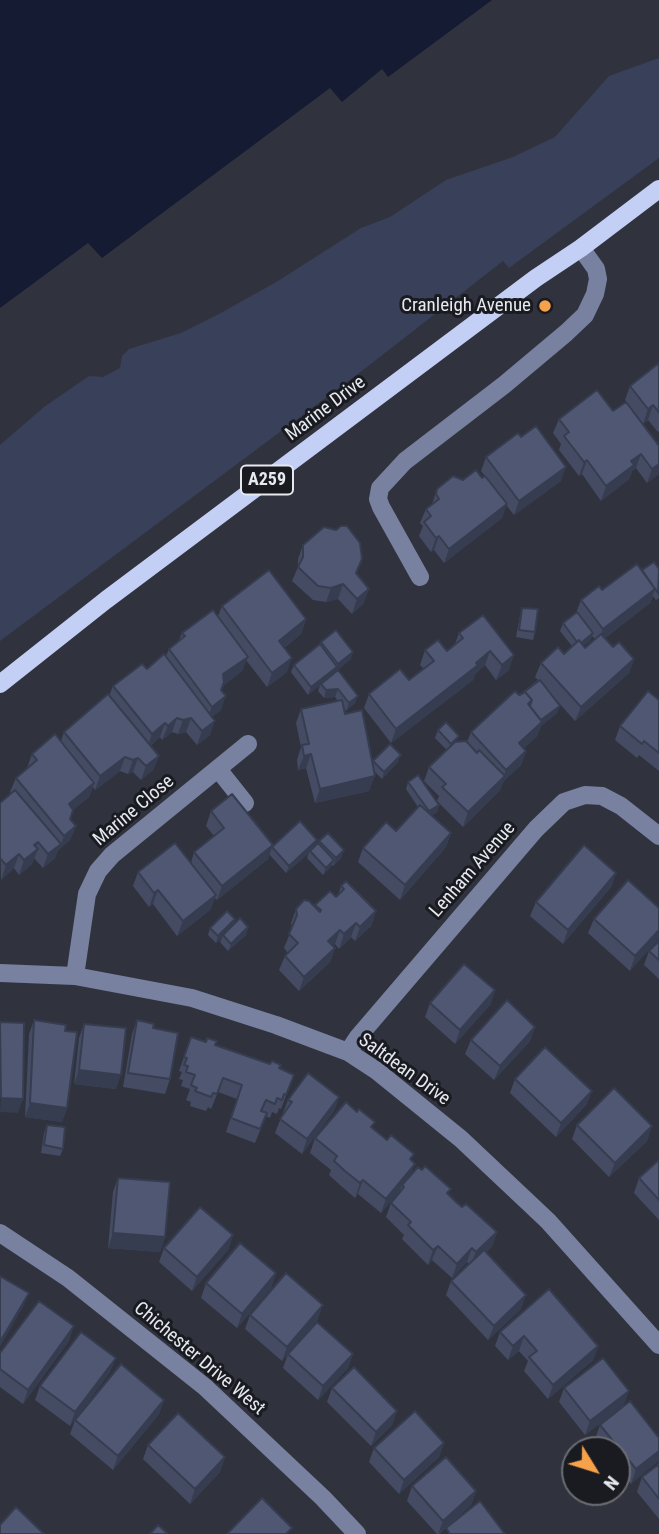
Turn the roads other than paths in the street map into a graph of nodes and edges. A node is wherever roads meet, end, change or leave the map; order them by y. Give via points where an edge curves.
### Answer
1 (659, 189) edge
2 (581, 248) junction
3 (420, 577) dead end
4 (0, 684) edge
5 (248, 744) dead end
6 (218, 769) junction
7 (245, 803) dead end
8 (659, 836) edge
9 (0, 973) edge
10 (75, 976) junction
11 (348, 1052) junction
12 (0, 1233) edge
13 (659, 1345) edge
14 (357, 1534) edge

1 - 2 main road, Marine Drive / A259
2 - 3 street via 598,279 585,315 405,461 380,488 381,507
2 - 4 main road, Marine Drive / A259 via 106,600
5 - 6 street, Marine Close
6 - 7 street
6 - 10 street, Marine Close via 98,871 87,894
8 - 11 street, Lenham Avenue via 602,796 585,794 564,802 536,829
9 - 10 street, Saltdean Drive
10 - 11 street, Saltdean Drive via 192,998
11 - 13 street, Saltdean Drive via 461,1139 548,1221
12 - 14 street, Chichester Drive West via 68,1278 199,1382

